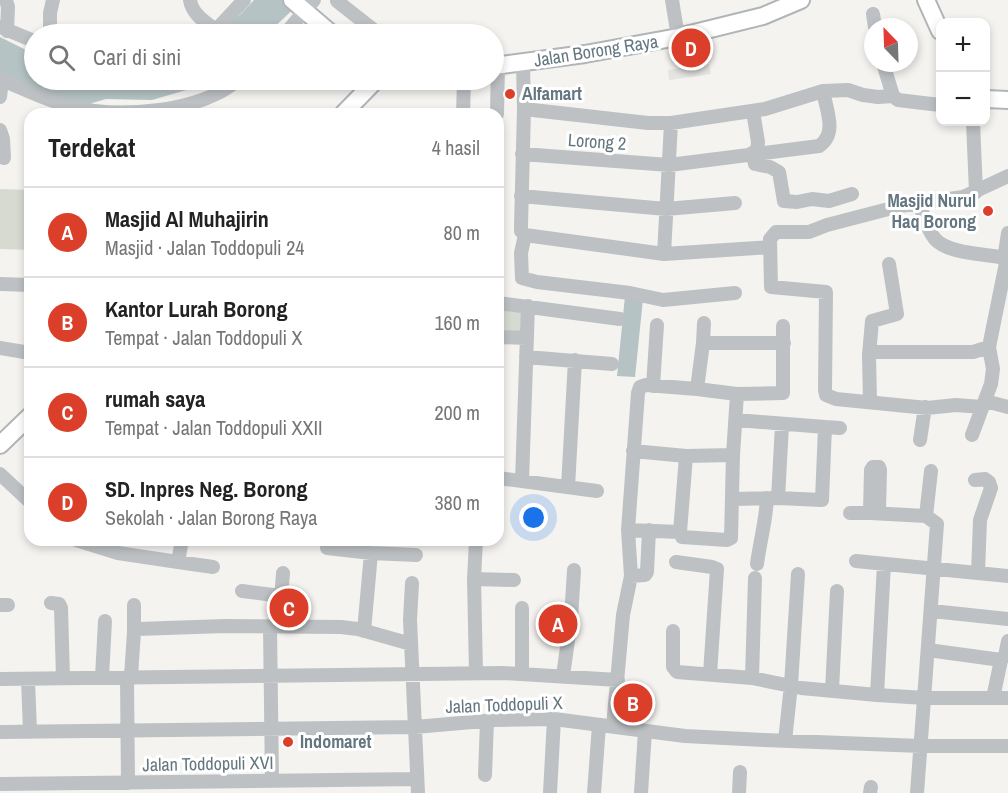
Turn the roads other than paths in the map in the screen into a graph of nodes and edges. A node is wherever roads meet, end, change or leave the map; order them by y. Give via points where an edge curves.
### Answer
1 (6, 0) edge
2 (53, 0) edge
3 (190, 0) edge
4 (244, 0) edge
5 (286, 0) edge
6 (672, 0) edge
7 (801, 0) edge
8 (926, 0) edge
9 (337, 1) edge
10 (303, 8) edge
11 (936, 22) edge
12 (51, 24) edge
13 (205, 24) edge
14 (220, 24) edge
15 (292, 24) edge
16 (317, 24) edge
17 (321, 24) edge
18 (366, 24) edge
19 (3, 29) edge
20 (24, 37) edge
21 (678, 37) junction
22 (523, 63) junction
23 (504, 65) edge
24 (885, 72) edge
25 (1, 79) edge
26 (24, 88) edge
27 (28, 90) edge
28 (225, 90) edge
29 (366, 90) edge
30 (464, 90) edge
31 (471, 90) edge
32 (496, 90) edge
33 (823, 91) junction
34 (892, 96) junction
35 (0, 97) edge
36 (990, 99) edge
37 (1008, 100) edge
38 (936, 105) edge
39 (84, 108) edge
40 (168, 108) edge
41 (349, 108) edge
42 (463, 108) edge
43 (471, 108) edge
44 (497, 108) edge
45 (524, 109) junction
46 (753, 111) junction
47 (670, 123) junction
48 (973, 126) edge
49 (0, 130) edge
50 (755, 153) junction
51 (522, 154) junction
52 (4, 158) dead end
53 (669, 165) junction
54 (1008, 176) edge
55 (976, 192) junction
56 (852, 194) dead end
57 (521, 196) junction
58 (735, 203) dead end
59 (919, 204) junction
60 (666, 209) junction
61 (1008, 233) edge
62 (525, 235) junction
63 (770, 247) junction
64 (664, 254) junction
65 (1006, 262) edge
66 (889, 264) dead end
67 (0, 284) edge
68 (24, 285) edge
69 (735, 293) dead end
70 (504, 304) edge
71 (528, 306) junction
72 (1003, 306) edge
73 (620, 319) dead end
74 (704, 323) dead end
75 (657, 325) dead end
76 (783, 326) dead end
77 (504, 337) edge
78 (526, 338) junction
79 (703, 343) junction
80 (784, 343) junction
81 (989, 347) junction
82 (0, 348) edge
83 (24, 352) edge
84 (869, 352) junction
85 (526, 357) junction
86 (575, 360) junction
87 (612, 364) dead end
88 (653, 386) junction
89 (698, 389) junction
90 (737, 394) junction
91 (870, 402) junction
92 (984, 404) junction
93 (925, 407) junction
94 (1008, 408) edge
95 (736, 420) junction
96 (24, 422) edge
97 (782, 425) junction
98 (825, 427) junction
99 (840, 428) dead end
100 (972, 435) dead end
101 (920, 440) dead end
102 (0, 445) edge
103 (633, 451) junction
104 (733, 455) junction
105 (686, 456) junction
106 (931, 471) dead end
107 (0, 474) edge
108 (504, 479) edge
109 (975, 480) dead end
110 (522, 481) junction
111 (568, 487) junction
112 (597, 491) dead end
113 (24, 496) edge
114 (773, 498) junction
115 (733, 499) junction
116 (850, 513) dead end
117 (926, 516) junction
118 (628, 530) junction
119 (680, 530) junction
120 (649, 531) junction
121 (94, 546) edge
122 (181, 546) edge
123 (476, 546) edge
124 (327, 548) dead end
125 (371, 553) junction
126 (416, 555) dead end
127 (856, 561) dead end
128 (178, 562) junction
129 (676, 562) dead end
130 (757, 564) dead end
131 (884, 564) junction
132 (213, 567) dead end
133 (935, 567) junction
134 (574, 570) dead end
135 (283, 573) dead end
136 (978, 573) junction
137 (798, 574) dead end
138 (631, 576) junction
139 (1008, 576) edge
140 (755, 578) dead end
141 (474, 579) junction
142 (514, 580) dead end
143 (412, 583) dead end
144 (242, 591) dead end
145 (837, 591) dead end
146 (281, 596) junction
147 (51, 603) dead end
148 (134, 605) dead end
149 (522, 608) dead end
150 (932, 611) junction
151 (1008, 619) edge
152 (105, 621) dead end
153 (274, 627) junction
154 (364, 631) junction
155 (673, 631) dead end
156 (134, 632) junction
157 (1008, 641) edge
158 (411, 644) junction
159 (928, 650) junction
160 (1001, 660) junction
161 (476, 673) junction
162 (413, 674) junction
163 (522, 674) junction
164 (710, 674) junction
165 (271, 676) junction
166 (563, 676) junction
167 (102, 677) junction
168 (129, 677) junction
169 (63, 678) junction
170 (752, 678) junction
171 (0, 679) edge
172 (28, 679) junction
173 (618, 680) junction
174 (791, 685) junction
175 (832, 690) junction
176 (877, 695) junction
177 (925, 698) junction
178 (993, 698) junction
179 (1008, 698) edge
180 (554, 719) junction
181 (487, 721) junction
182 (606, 725) junction
183 (415, 727) junction
184 (272, 729) junction
185 (129, 731) junction
186 (645, 731) junction
187 (0, 732) edge
188 (30, 732) junction
189 (785, 741) junction
190 (921, 746) junction
191 (1008, 746) edge
192 (740, 772) dead end
193 (485, 775) dead end
194 (272, 781) junction
195 (128, 783) junction
196 (371, 786) edge
197 (417, 786) edge
198 (5, 787) edge
199 (89, 788) edge
200 (227, 788) edge
201 (55, 789) edge
202 (550, 793) edge
203 (594, 793) edge
204 (641, 793) edge
205 (739, 793) edge
206 (917, 793) edge

1 - 19 street
2 - 12 street
3 - 13 street
4 - 14 street
5 - 10 main road
6 - 21 street
7 - 21 main road, Jalan Borong Raya via 763,16
8 - 11 main road
9 - 18 street
10 - 15 street
10 - 16 main road
10 - 17 main road
19 - 20 street
21 - 22 main road, Jalan Borong Raya
22 - 23 main road, Jalan Borong Raya
22 - 45 street
24 - 34 street
25 - 26 street
25 - 35 street
27 - 39 street via 70,107
28 - 40 street
29 - 41 main road
30 - 42 street
31 - 43 street
32 - 44 street
33 - 34 street
33 - 46 street
33 - 50 street, Lorong 2 via 831,130 825,142 819,146
34 - 38 street
36 - 37 main road
45 - 47 street
45 - 51 street
46 - 47 street
46 - 50 street via 758,142
47 - 53 street
48 - 55 street
49 - 52 street
50 - 53 street, Lorong 2
50 - 56 street via 755,164 779,172 784,201 829,201
51 - 53 street, Lorong 2
51 - 57 street
53 - 60 street
54 - 55 street
55 - 59 street
57 - 60 street
57 - 62 street via 521,231
58 - 60 street
59 - 63 street via 809,232 776,232
59 - 65 street via 931,232 942,245
60 - 64 street
61 - 65 street
62 - 64 street
62 - 69 street via 521,252 523,278 663,300
63 - 64 street
63 - 91 street via 771,287 826,292 826,395
65 - 72 street
66 - 84 street via 897,314 872,321
67 - 68 street
70 - 71 street
71 - 73 street
71 - 78 street
72 - 81 street
74 - 79 street
75 - 88 street
76 - 80 street
77 - 78 street
78 - 85 street
79 - 80 street
79 - 89 street
80 - 90 street via 783,393
81 - 84 street via 973,352
81 - 92 street via 993,369
82 - 83 street
84 - 91 street
85 - 86 street
85 - 110 street
86 - 87 street
86 - 111 street
88 - 89 street
88 - 103 street via 640,387 638,393
89 - 90 street
90 - 95 street
91 - 93 street
92 - 93 street
92 - 94 street
92 - 100 street
93 - 101 street
95 - 97 street
95 - 104 street
96 - 102 main road
97 - 98 street
97 - 114 street
98 - 99 street
98 - 114 street via 828,500
103 - 105 street
103 - 118 street
104 - 105 street
104 - 115 street
105 - 119 street
106 - 117 street
107 - 113 street
108 - 110 street
109 - 136 street via 984,479 991,488 980,520
110 - 111 street
111 - 112 street
114 - 115 street
114 - 130 street via 760,534
115 - 119 street via 731,538 682,537
116 - 117 street
117 - 133 street via 937,524
118 - 120 street
118 - 138 street
119 - 120 street
120 - 138 street via 647,572 640,577
121 - 128 street via 118,554
122 - 128 street
123 - 141 street
124 - 125 street
125 - 126 street
125 - 154 street
127 - 131 street
128 - 132 street
129 - 164 street via 717,569
131 - 133 street
131 - 176 street
133 - 136 street
133 - 150 street
134 - 166 street
135 - 146 street
136 - 139 street
137 - 174 street
138 - 173 street via 623,615
140 - 170 street
141 - 142 street
141 - 161 street
143 - 158 street
144 - 146 street
145 - 175 street
146 - 153 street
147 - 169 street via 61,608
148 - 156 street
149 - 163 street
150 - 151 street
150 - 159 street
152 - 167 street
153 - 154 street
153 - 156 street via 164,627
153 - 165 street
154 - 158 street
155 - 164 street via 675,671
156 - 168 street
157 - 160 street
158 - 162 street
159 - 160 street
159 - 177 street
160 - 178 street
161 - 162 street
161 - 163 street
162 - 165 street
162 - 183 street
163 - 166 street
164 - 170 street
165 - 168 street
165 - 184 street
166 - 173 street
167 - 168 street
167 - 169 street
168 - 185 street
169 - 172 street
170 - 174 street
171 - 172 street
172 - 188 street
173 - 182 street
174 - 175 street
174 - 189 street
175 - 176 street
176 - 177 street
177 - 178 street
177 - 190 street
178 - 179 street
180 - 181 street, Jalan Toddopuli X
180 - 182 street, Jalan Toddopuli X
180 - 202 street
181 - 183 street, Jalan Toddopuli X
181 - 193 street
182 - 186 street, Jalan Toddopuli X
182 - 203 street
183 - 184 street, Jalan Toddopuli X
183 - 197 street
184 - 185 street, Jalan Toddopuli X
184 - 194 street
185 - 188 street, Jalan Toddopuli X
185 - 195 street
186 - 189 street, Jalan Toddopuli X
186 - 204 street
187 - 188 street, Jalan Toddopuli X
189 - 190 street, Jalan Toddopuli X
190 - 191 street, Jalan Toddopuli X
190 - 206 street
192 - 205 street
194 - 196 street, Jalan Toddopuli XVI
194 - 200 street, Jalan Toddopuli XVI
195 - 199 street, Jalan Toddopuli XVI
195 - 200 street, Jalan Toddopuli XVI
196 - 197 street, Jalan Toddopuli XVI
198 - 201 street, Jalan Toddopuli XVI
199 - 201 street, Jalan Toddopuli XVI

